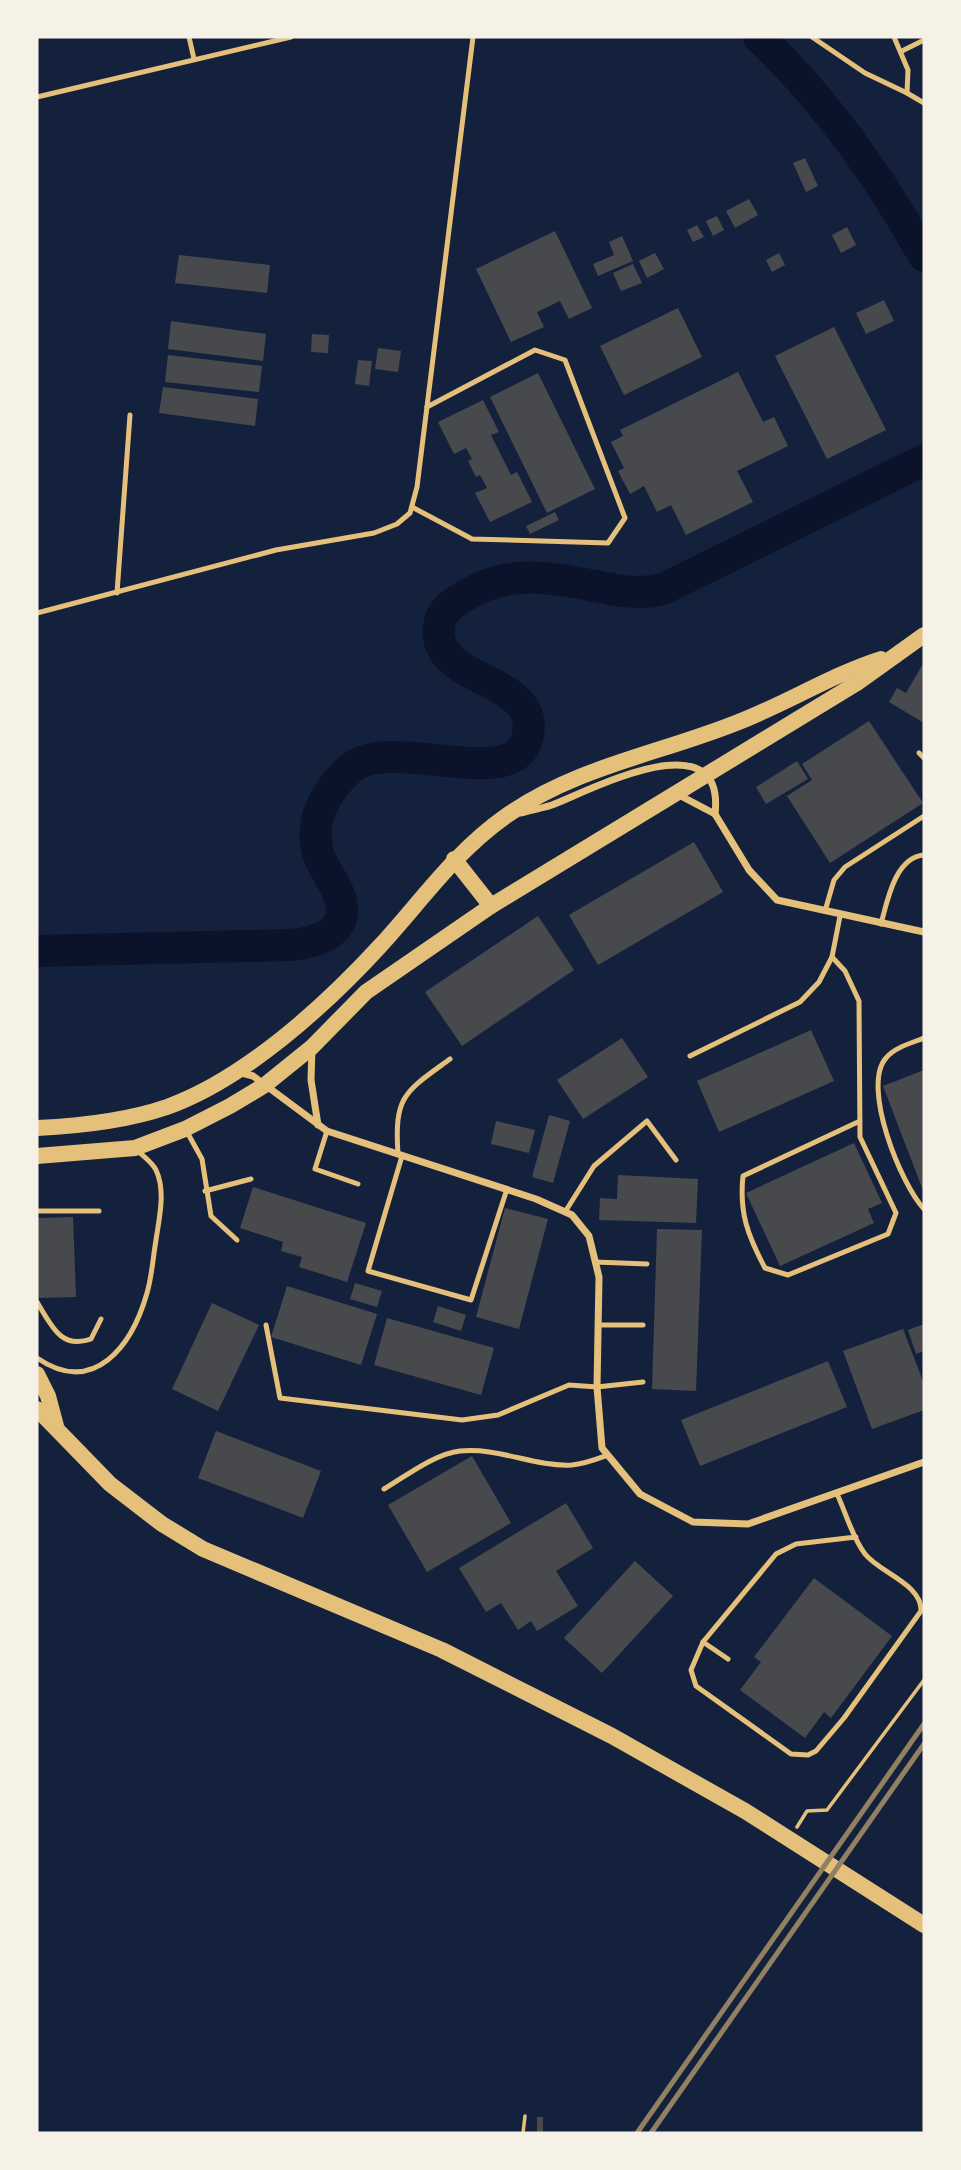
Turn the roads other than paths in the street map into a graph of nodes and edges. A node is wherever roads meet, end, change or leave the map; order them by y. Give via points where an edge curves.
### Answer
1 (189, 37) edge
2 (291, 37) edge
3 (472, 37) edge
4 (812, 37) edge
5 (894, 37) edge
6 (924, 40) edge
7 (902, 51) junction
8 (194, 59) junction
9 (907, 93) junction
10 (37, 97) edge
11 (924, 103) edge
12 (426, 407) junction
13 (130, 415) dead end
14 (412, 507) junction
15 (117, 593) junction
16 (37, 613) edge
17 (924, 635) edge
18 (893, 655) junction
19 (919, 753) dead end
20 (924, 758) edge
21 (704, 774) junction
22 (674, 793) junction
23 (715, 814) junction
24 (924, 816) edge
25 (506, 817) junction
26 (924, 855) edge
27 (454, 859) junction
28 (491, 906) junction
29 (825, 911) junction
30 (840, 916) junction
31 (881, 924) junction
32 (924, 932) edge
33 (832, 957) junction
34 (924, 1038) edge
35 (312, 1047) junction
36 (690, 1056) dead end
37 (450, 1059) dead end
38 (233, 1071) junction
39 (265, 1085) junction
40 (860, 1122) junction
41 (318, 1125) junction
42 (37, 1128) edge
43 (185, 1129) junction
44 (327, 1131) junction
45 (135, 1148) junction
46 (400, 1155) junction
47 (37, 1156) edge
48 (676, 1160) dead end
49 (251, 1178) dead end
50 (358, 1184) dead end
51 (507, 1189) junction
52 (205, 1191) junction
53 (924, 1209) edge
54 (37, 1211) edge
55 (99, 1211) dead end
56 (565, 1212) junction
57 (237, 1240) dead end
58 (595, 1262) junction
59 (647, 1264) dead end
60 (37, 1302) edge
61 (101, 1319) dead end
62 (266, 1325) dead end
63 (598, 1325) junction
64 (643, 1325) dead end
65 (37, 1358) edge
66 (37, 1374) edge
67 (643, 1382) dead end
68 (597, 1387) junction
69 (37, 1409) edge
70 (56, 1428) junction
71 (608, 1455) junction
72 (924, 1462) edge
73 (384, 1489) dead end
74 (837, 1494) junction
75 (856, 1537) junction
76 (703, 1642) junction
77 (728, 1659) dead end
78 (924, 1926) edge

1 - 8 lane
2 - 8 lane
3 - 12 lane
4 - 9 lane via 865,73
5 - 7 lane
6 - 7 lane
7 - 9 lane via 908,70
8 - 10 lane
9 - 11 lane
12 - 14 lane
12 - 14 lane via 535,350 565,360 625,517 608,543 472,539
13 - 15 lane
14 - 15 lane via 397,524 374,533 276,550
15 - 16 lane
17 - 18 main road
18 - 21 main road via 858,682
18 - 25 main road via 851,669 736,723 564,782
19 - 20 lane
21 - 22 main road
21 - 23 street via 717,797
21 - 25 street via 682,764 665,765 616,777 552,805
22 - 23 street
22 - 28 main road
23 - 29 street via 761,887 777,900
24 - 29 lane via 845,867 834,880
25 - 27 main road
26 - 31 lane via 901,869 889,890
27 - 28 main road
27 - 38 main road via 337,989 273,1044
28 - 35 main road via 366,992
29 - 30 street
30 - 31 street
30 - 33 lane
31 - 32 street
33 - 36 lane via 819,982 800,1002
33 - 40 lane via 845,971 859,1001
34 - 53 lane via 884,1059 880,1107 890,1147
35 - 39 main road
35 - 41 street via 311,1080
37 - 46 lane via 405,1096 396,1122
38 - 39 street
38 - 42 main road via 166,1107 90,1124
39 - 41 street
39 - 43 main road
40 - 40 lane via 860,1137 896,1213 888,1234 788,1275 765,1268 751,1243 740,1203 743,1176
41 - 44 street
43 - 45 main road
43 - 52 lane via 202,1159
44 - 46 street
44 - 50 lane via 315,1169
45 - 47 main road
45 - 65 lane via 156,1170 161,1202 148,1292 141,1310 126,1340 108,1361 88,1372 63,1374
46 - 51 street
46 - 51 lane via 368,1271 471,1300
48 - 56 lane via 647,1121 594,1166
49 - 52 lane
51 - 56 street
52 - 57 lane via 211,1216
54 - 55 lane
56 - 58 street via 589,1236
58 - 59 lane
58 - 63 street
60 - 61 lane via 69,1342 91,1339
62 - 68 lane via 280,1398 462,1420 498,1415 569,1385
63 - 64 lane
63 - 68 street
66 - 70 main road
67 - 68 lane
68 - 71 street via 602,1448
69 - 70 main road
70 - 78 main road via 132,1503 203,1549 442,1650 612,1736 804,1848
71 - 73 lane via 559,1465 481,1450 457,1451
71 - 74 street via 640,1494 693,1522 748,1524
72 - 74 street
74 - 75 lane
75 - 76 lane via 796,1544 776,1554
75 - 76 lane via 866,1556 914,1593 921,1602 920,1611 816,1751 791,1754 696,1686 691,1670
76 - 77 lane

